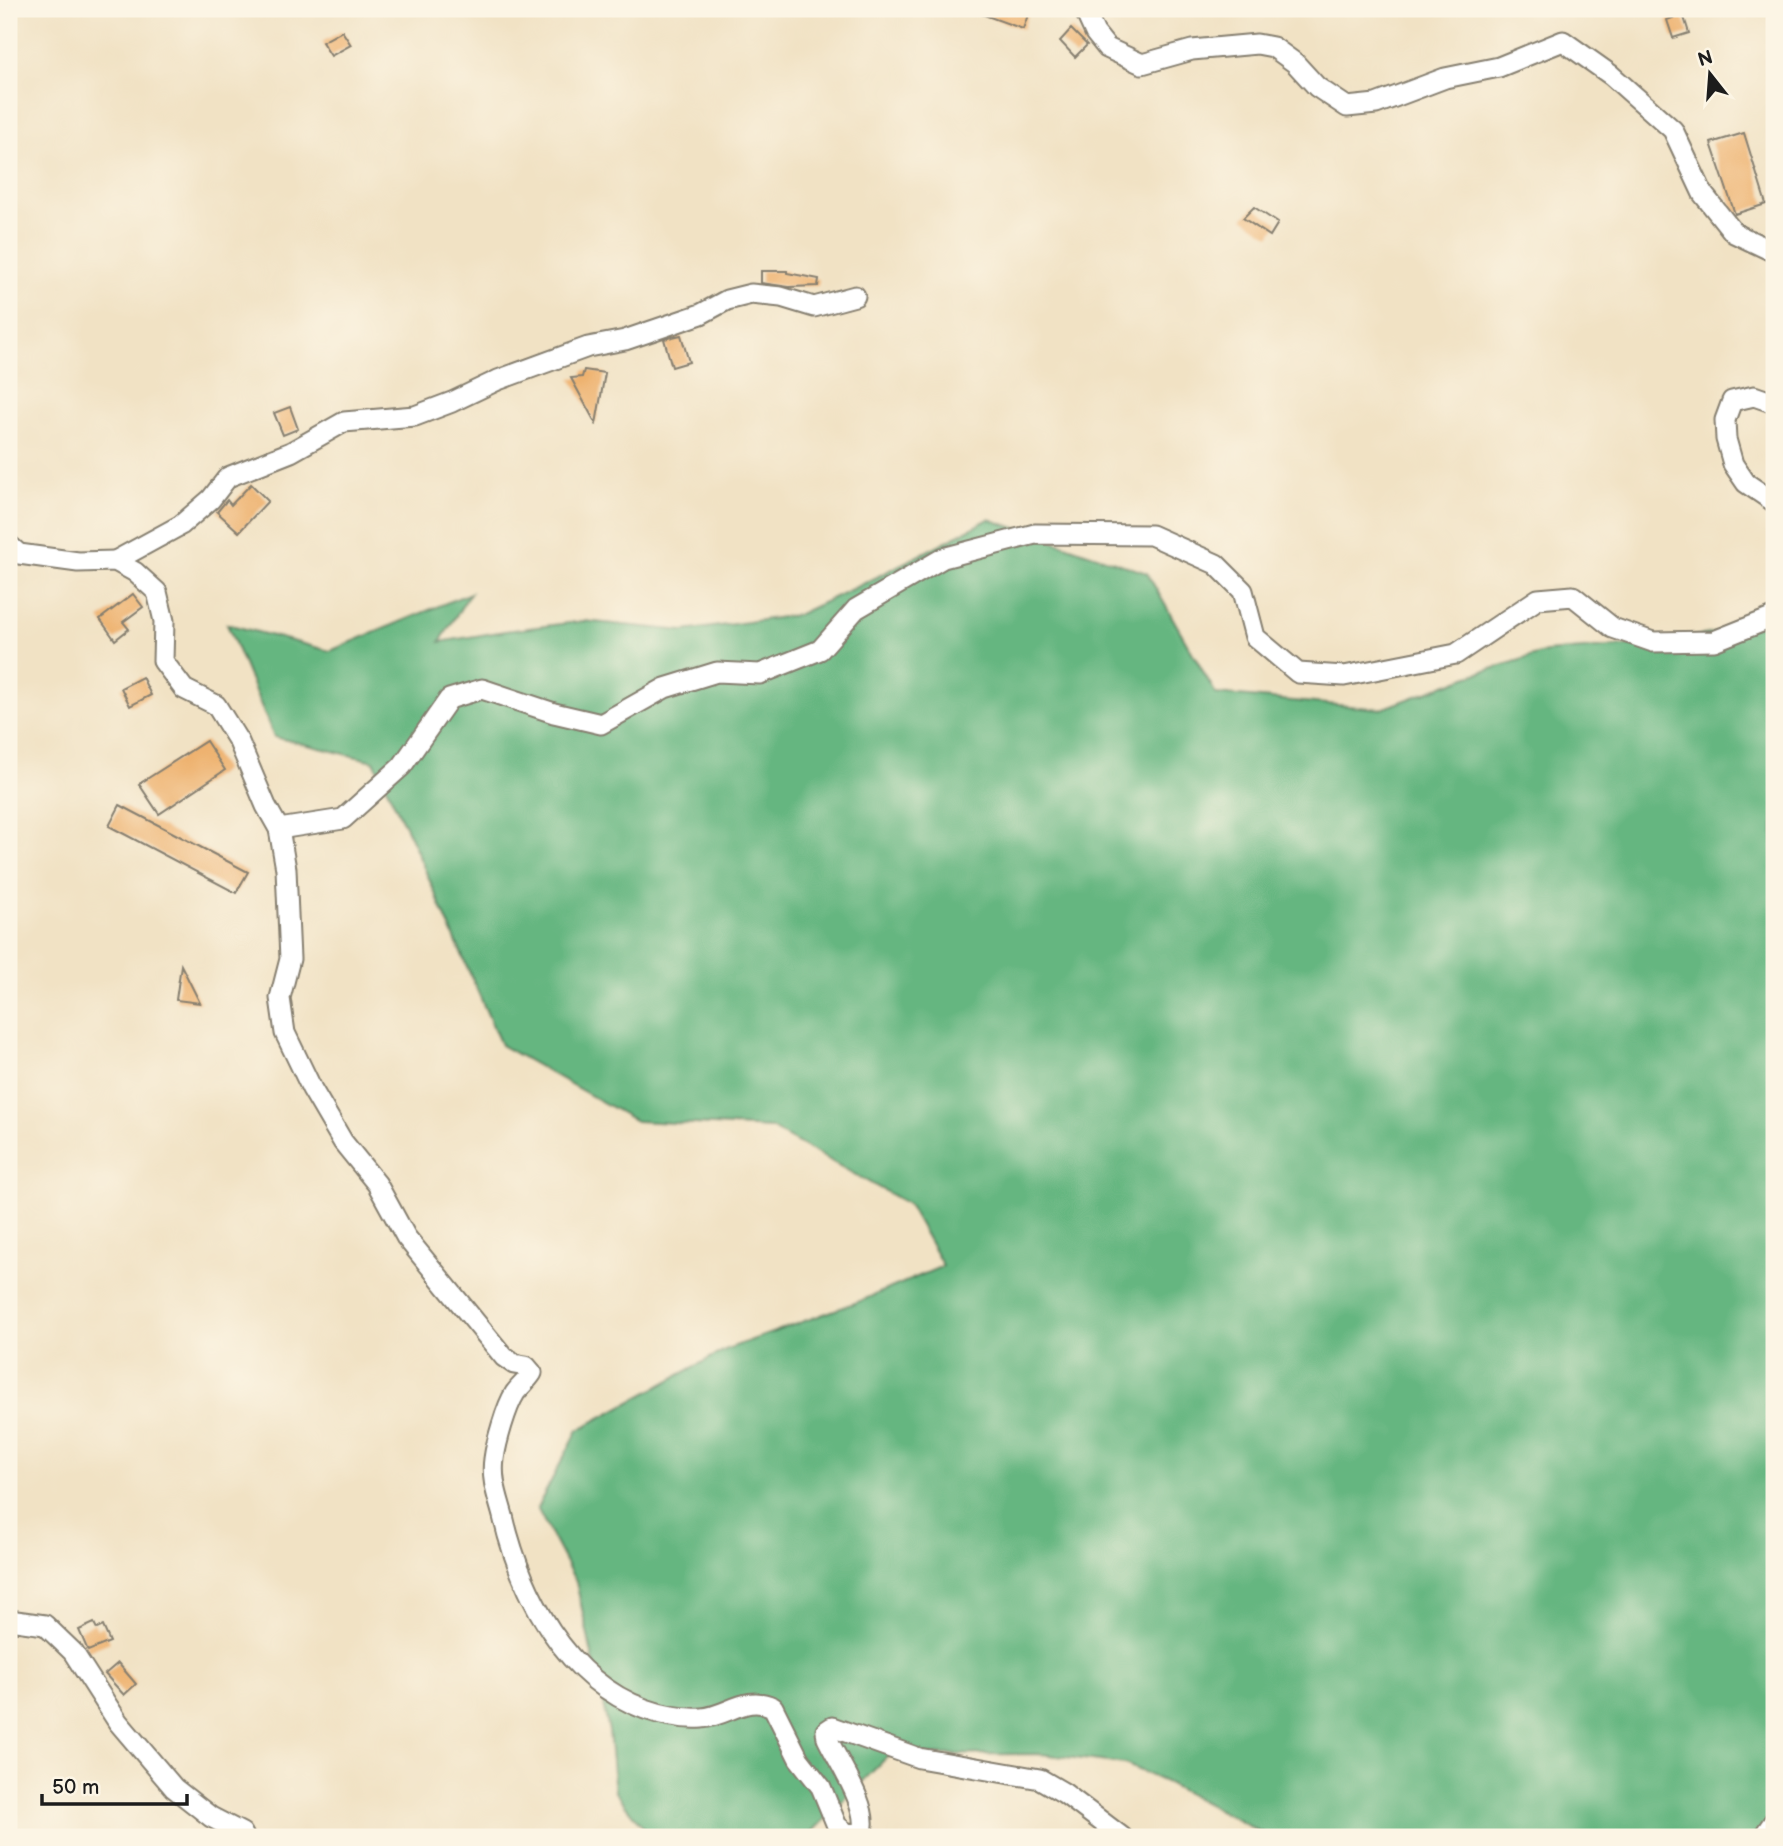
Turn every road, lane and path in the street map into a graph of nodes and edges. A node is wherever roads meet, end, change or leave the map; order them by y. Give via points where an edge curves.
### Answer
1 (1084, 9) edge
2 (1774, 252) edge
3 (855, 296) dead end
4 (1774, 403) edge
5 (1774, 502) edge
6 (9, 545) edge
7 (115, 561) junction
8 (1774, 617) edge
9 (279, 829) junction
10 (9, 1620) edge
11 (1774, 1821) edge
12 (244, 1837) edge
13 (1122, 1837) edge
14 (1763, 1837) edge

1 - 2 street via 1107,48 1142,64 1192,50 1256,44 1273,47 1346,107 1376,104 1445,78 1499,67 1563,41 1611,75 1673,130 1703,194 1734,233
3 - 7 street via 814,307 751,294 625,340 579,350 415,416 344,422 291,452 228,477 181,525
4 - 5 street via 1755,396 1732,401 1725,420 1733,464 1746,483
6 - 7 street via 19,554 79,562
7 - 9 street via 157,592 164,621 163,661 184,689 216,705 239,742
8 - 9 street via 1714,641 1653,642 1614,628 1573,596 1538,599 1456,653 1344,676 1298,673 1255,637 1242,591 1216,564 1151,535 1035,534 943,558 856,609 820,650 760,674 717,672 665,688 601,723 482,689 449,699 402,766 343,819
9 - 13 street via 286,869 290,960 280,998 285,1033 318,1100 343,1142 377,1184 406,1237 504,1357 526,1366 532,1374 510,1403 495,1450 494,1487 515,1563 569,1656 621,1698 663,1714 701,1718 755,1702 773,1707 799,1759 821,1787 837,1826 848,1834 862,1831 864,1825 854,1792 827,1738 826,1731 832,1727 919,1758 1040,1779
10 - 12 street via 46,1625 74,1653 118,1722 174,1788
11 - 14 street

